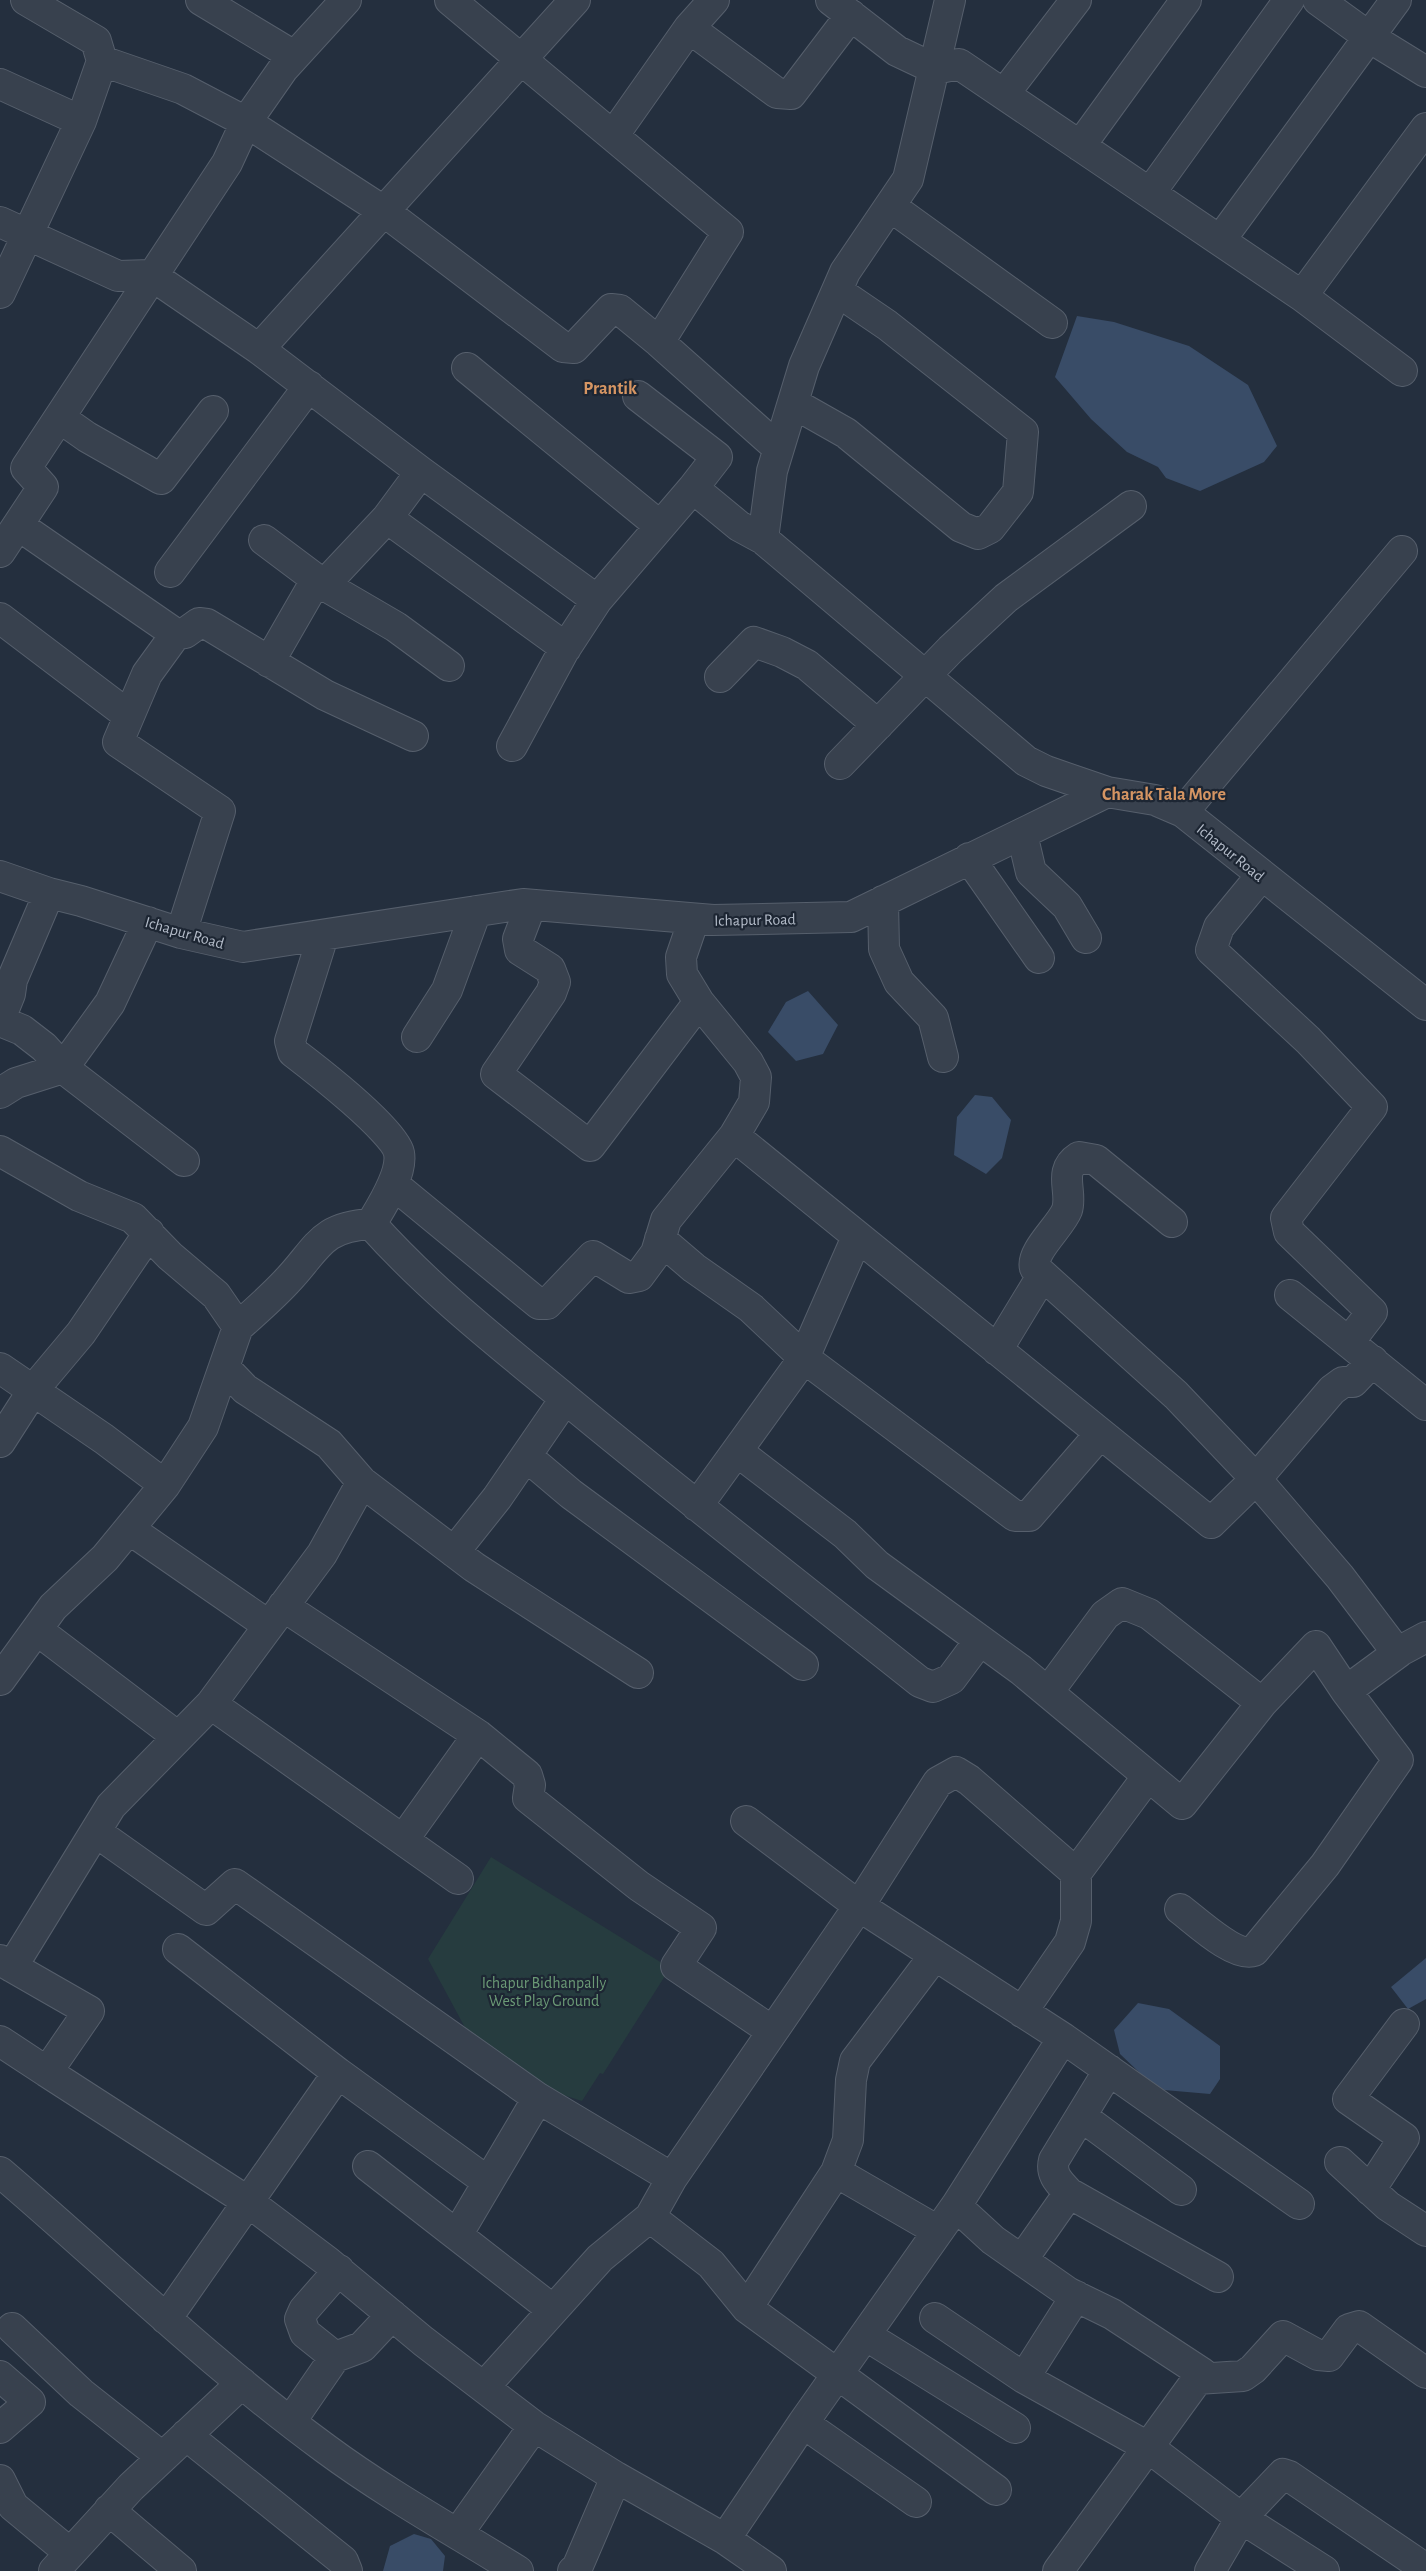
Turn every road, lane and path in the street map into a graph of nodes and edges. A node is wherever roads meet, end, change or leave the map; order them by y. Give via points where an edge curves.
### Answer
1 (26, 0) edge
2 (201, 0) edge
3 (346, 0) edge
4 (450, 0) edge
5 (575, 0) edge
6 (714, 0) edge
7 (950, 0) edge
8 (1076, 0) edge
9 (1186, 0) edge
10 (1289, 0) edge
11 (1318, 0) edge
12 (1396, 0) edge
13 (841, 8) edge
14 (689, 28) junction
15 (1369, 37) junction
16 (294, 56) junction
17 (102, 61) junction
18 (522, 61) junction
19 (935, 69) junction
20 (1426, 72) edge
21 (0, 84) edge
22 (1004, 94) junction
23 (81, 122) junction
24 (246, 122) junction
25 (1426, 128) edge
26 (613, 136) junction
27 (1080, 146) junction
28 (1150, 193) junction
29 (890, 206) junction
30 (385, 212) junction
31 (0, 222) edge
32 (27, 234) junction
33 (1221, 239) junction
34 (151, 275) junction
35 (837, 291) junction
36 (0, 294) edge
37 (1302, 296) junction
38 (1052, 323) dead end
39 (659, 342) junction
40 (259, 348) junction
41 (467, 368) dead end
42 (1402, 371) dead end
43 (309, 387) junction
44 (638, 396) dead end
45 (793, 403) junction
46 (213, 411) dead end
47 (60, 418) junction
48 (778, 448) junction
49 (421, 472) junction
50 (693, 488) junction
51 (1131, 506) dead end
52 (387, 518) junction
53 (18, 525) junction
54 (660, 526) junction
55 (763, 539) junction
56 (264, 540) dead end
57 (1402, 550) dead end
58 (0, 552) edge
59 (170, 572) dead end
60 (324, 585) junction
61 (597, 600) junction
62 (0, 618) edge
63 (176, 634) junction
64 (566, 648) junction
65 (268, 662) junction
66 (449, 666) dead end
67 (927, 676) junction
68 (720, 677) dead end
69 (128, 715) junction
70 (878, 726) junction
71 (412, 736) dead end
72 (512, 746) dead end
73 (840, 764) dead end
74 (1107, 792) junction
75 (1183, 812) junction
76 (1022, 834) junction
77 (969, 858) junction
78 (0, 876) edge
79 (1261, 876) junction
80 (49, 894) junction
81 (883, 901) junction
82 (531, 905) junction
83 (476, 911) junction
84 (694, 919) junction
85 (148, 922) junction
86 (181, 933) junction
87 (323, 936) junction
88 (1086, 938) dead end
89 (1039, 958) dead end
90 (699, 1002) junction
91 (1426, 1005) edge
92 (0, 1020) edge
93 (417, 1037) dead end
94 (943, 1057) dead end
95 (63, 1068) junction
96 (0, 1093) edge
97 (734, 1136) junction
98 (0, 1151) edge
99 (184, 1161) dead end
100 (393, 1184) junction
101 (1172, 1222) dead end
102 (371, 1224) junction
103 (149, 1233) junction
104 (857, 1237) junction
105 (660, 1239) junction
106 (1042, 1276) junction
107 (1290, 1295) dead end
108 (238, 1327) junction
109 (1349, 1342) junction
110 (997, 1350) junction
111 (804, 1358) junction
112 (1373, 1361) junction
113 (224, 1367) junction
114 (0, 1368) edge
115 (34, 1389) junction
116 (565, 1399) junction
117 (1426, 1404) edge
118 (1100, 1434) junction
119 (0, 1442) edge
120 (738, 1452) junction
121 (526, 1456) junction
122 (1256, 1479) junction
123 (362, 1482) junction
124 (165, 1485) junction
125 (697, 1506) junction
126 (129, 1529) junction
127 (454, 1552) junction
128 (276, 1616) junction
129 (37, 1630) junction
130 (1426, 1636) edge
131 (980, 1640) junction
132 (1399, 1652) junction
133 (803, 1665) dead end
134 (638, 1673) dead end
135 (0, 1680) edge
136 (1346, 1691) junction
137 (1048, 1692) junction
138 (1262, 1703) junction
139 (211, 1704) junction
140 (478, 1735) junction
141 (178, 1737) junction
142 (1148, 1776) junction
143 (746, 1821) dead end
144 (96, 1832) junction
145 (403, 1840) junction
146 (1076, 1873) junction
147 (458, 1880) dead end
148 (859, 1906) junction
149 (1180, 1909) dead end
150 (178, 1949) dead end
151 (934, 1955) junction
152 (6, 1963) edge
153 (1022, 2012) junction
154 (1404, 2024) dead end
155 (772, 2031) junction
156 (1063, 2038) junction
157 (0, 2041) edge
158 (1110, 2070) junction
159 (47, 2072) junction
160 (338, 2073) junction
161 (538, 2098) junction
162 (1081, 2116) junction
163 (1340, 2162) dead end
164 (368, 2166) dead end
165 (0, 2172) edge
166 (836, 2172) junction
167 (672, 2178) junction
168 (488, 2182) junction
169 (1181, 2190) dead end
170 (1370, 2190) junction
171 (1069, 2193) junction
172 (247, 2201) junction
173 (1299, 2204) dead end
174 (956, 2206) junction
175 (650, 2217) junction
176 (938, 2231) junction
177 (1426, 2231) edge
178 (457, 2235) junction
179 (1022, 2260) junction
180 (339, 2271) junction
181 (1218, 2277) dead end
182 (1076, 2296) junction
183 (747, 2308) junction
184 (553, 2310) junction
185 (392, 2315) junction
186 (935, 2318) dead end
187 (166, 2319) junction
188 (12, 2328) dead end
189 (865, 2335) junction
190 (335, 2357) junction
191 (1426, 2373) edge
192 (837, 2374) junction
193 (0, 2376) edge
194 (1024, 2378) junction
195 (1197, 2379) junction
196 (242, 2383) junction
197 (484, 2387) junction
198 (291, 2421) junction
199 (802, 2423) junction
200 (534, 2426) junction
201 (0, 2428) edge
202 (1015, 2428) dead end
203 (186, 2435) junction
204 (1148, 2447) junction
205 (162, 2457) junction
206 (616, 2477) junction
207 (0, 2480) edge
208 (996, 2490) dead end
209 (916, 2502) dead end
210 (109, 2510) junction
211 (1241, 2518) junction
212 (458, 2533) junction
213 (725, 2539) junction
214 (62, 2562) edge
215 (1426, 2568) edge
216 (181, 2571) edge
217 (347, 2571) edge
218 (518, 2571) edge
219 (573, 2571) edge
220 (771, 2571) edge
221 (1058, 2571) edge
222 (1210, 2571) edge
223 (1324, 2571) edge

1 - 17 street via 96,41
2 - 16 street
3 - 16 street
4 - 18 street
5 - 18 street
6 - 14 street
7 - 19 street
8 - 22 street
9 - 27 street
10 - 28 street
11 - 15 street
12 - 15 street
13 - 14 street via 791,94 786,95 777,93
13 - 19 street via 897,51
14 - 26 street
15 - 20 street
15 - 33 street
16 - 24 street
17 - 23 street
17 - 24 street via 183,89
18 - 26 street
18 - 30 street
19 - 22 street via 959,64
19 - 29 street via 908,179
21 - 23 street
22 - 27 street
23 - 32 street
24 - 30 street
24 - 34 street via 227,163
25 - 37 street
26 - 39 street via 728,232
27 - 28 street
28 - 33 street
29 - 35 street via 845,272
29 - 38 street
30 - 39 street via 563,347 574,348 611,309 620,310
30 - 40 street
31 - 32 street
32 - 34 street via 118,276
32 - 36 street
33 - 37 street
34 - 40 street
34 - 47 street
35 - 45 street via 804,366
35 - 45 street via 887,325 1023,432 1018,492 990,528 978,534 962,527 846,433
37 - 42 street
39 - 48 street
40 - 43 street
41 - 54 street
43 - 49 street
43 - 59 street
44 - 50 street via 717,457
45 - 48 street
46 - 47 street via 161,479
47 - 53 street via 26,468 43,487
48 - 55 street
49 - 52 street
49 - 61 street
50 - 54 street
50 - 55 street via 739,526
51 - 67 street via 1006,598 951,648
52 - 60 street
52 - 64 street
53 - 58 street
53 - 63 street
54 - 61 street
55 - 67 street
56 - 60 street
57 - 75 street
60 - 65 street via 311,588
60 - 66 street via 396,627
61 - 64 street
62 - 69 street
63 - 65 street via 203,623
63 - 69 street via 147,674
64 - 72 street
65 - 71 street
67 - 70 street
67 - 74 street via 1026,761
68 - 70 street via 754,642 807,664
69 - 86 street via 120,744 220,811
70 - 73 street
74 - 75 street, Ichapur Road via 1155,800
74 - 76 street, Ichapur Road
75 - 79 street, Ichapur Road
76 - 77 street, Ichapur Road
76 - 88 street via 1031,872 1067,906
77 - 81 street, Ichapur Road
77 - 89 street
78 - 80 street, Ichapur Road
79 - 91 street, Ichapur Road
79 - 109 street via 1219,927 1211,950 1308,1040 1372,1107 1286,1218 1289,1232 1372,1312
80 - 85 street, Ichapur Road
80 - 92 street via 12,980
81 - 84 street, Ichapur Road via 851,917
81 - 94 street via 884,949 899,982 933,1017
82 - 83 street, Ichapur Road
82 - 84 street, Ichapur Road
82 - 90 street via 518,939 520,950 550,969 555,982 496,1074 590,1146
83 - 87 street, Ichapur Road
83 - 93 street via 447,990
84 - 90 street via 680,964
85 - 86 street, Ichapur Road
85 - 95 street via 110,1003
86 - 87 street, Ichapur Road via 243,947
87 - 100 street via 291,1035 291,1048 394,1140 400,1154
90 - 97 street via 756,1077 754,1102
92 - 95 street via 22,1030
95 - 96 street via 16,1083
95 - 99 street
97 - 104 street
97 - 105 street via 666,1220
98 - 103 street via 79,1196 133,1218
100 - 102 street
100 - 105 street via 542,1305 593,1256 635,1278 656,1253
101 - 106 street via 1096,1160 1079,1157 1073,1160 1066,1175 1066,1212 1034,1263
102 - 108 street via 346,1226 320,1240 288,1280
102 - 116 street via 413,1271
103 - 108 street via 216,1295
103 - 115 street via 81,1333
104 - 110 street
104 - 111 street
105 - 111 street via 751,1308
106 - 110 street
106 - 122 street via 1176,1395
107 - 109 street
108 - 113 street
109 - 112 street
110 - 118 street
111 - 118 street via 1018,1518 1029,1516
111 - 120 street
112 - 117 street
112 - 122 street via 1353,1382 1343,1382 1332,1390
113 - 123 street via 245,1389 329,1444
113 - 124 street via 203,1427
114 - 115 street
115 - 119 street
115 - 124 street
116 - 121 street
116 - 125 street
118 - 122 street via 1211,1523
120 - 125 street
120 - 131 street via 845,1534 878,1565
121 - 127 street
121 - 133 street via 571,1494
122 - 132 street
123 - 127 street
123 - 128 street via 322,1554
124 - 126 street
125 - 131 street via 920,1682 933,1687 951,1679
126 - 128 street
126 - 129 street via 105,1558 53,1607
127 - 134 street
128 - 139 street
128 - 140 street
129 - 135 street
129 - 141 street
130 - 132 street
131 - 137 street
132 - 136 street
136 - 138 street via 1316,1646
136 - 149 street via 1398,1760 1325,1865 1249,1953 1233,1948
137 - 138 street via 1105,1615 1122,1603 1149,1614
137 - 142 street
138 - 142 street via 1182,1804
139 - 141 street
139 - 145 street
140 - 145 street
140 - 155 street via 526,1775 530,1785 528,1798 639,1886 700,1928 676,1966
141 - 144 street via 111,1806
142 - 146 street
143 - 148 street
144 - 152 street
144 - 161 street via 206,1910 235,1884
145 - 147 street
146 - 148 street via 956,1772 938,1782
146 - 153 street via 1076,1922 1070,1942
148 - 151 street
148 - 155 street
150 - 160 street
151 - 153 street
151 - 166 street via 855,2061 848,2140
152 - 159 street via 89,2011
153 - 156 street
154 - 170 street via 1348,2099 1404,2138
155 - 167 street
156 - 158 street
156 - 174 street
157 - 159 street
158 - 162 street
158 - 173 street
159 - 172 street
160 - 168 street
160 - 172 street
161 - 167 street
161 - 168 street
162 - 169 street
162 - 171 street via 1053,2165 1055,2177
163 - 170 street
164 - 178 street
165 - 187 street
166 - 176 street
166 - 183 street
167 - 175 street
168 - 178 street
170 - 177 street
171 - 179 street
171 - 181 street
172 - 180 street
172 - 187 street
174 - 176 street
174 - 179 street
175 - 183 street via 711,2264
175 - 184 street via 600,2258
176 - 189 street
178 - 184 street
179 - 182 street
180 - 185 street
180 - 190 street via 300,2319 305,2333
182 - 194 street
182 - 195 street via 1112,2314 1202,2373
183 - 192 street
184 - 197 street
185 - 190 street via 362,2347
185 - 197 street
186 - 194 street
187 - 196 street
188 - 205 street via 81,2393
189 - 192 street
189 - 202 street
190 - 198 street
191 - 195 street via 1359,2326 1349,2329 1329,2356 1318,2355 1283,2336 1248,2373
192 - 199 street
192 - 208 street
193 - 201 street via 30,2402
194 - 204 street
195 - 204 street
196 - 198 street
196 - 203 street
197 - 200 street
198 - 212 street via 403,2501
199 - 209 street
199 - 213 street
200 - 206 street
200 - 212 street
203 - 205 street
203 - 217 street via 343,2561
204 - 211 street
204 - 221 street
205 - 210 street
206 - 213 street
206 - 219 street
207 - 214 street via 13,2506
210 - 214 street
210 - 216 street
211 - 215 street via 1281,2474 1289,2476
211 - 222 street
211 - 223 street
212 - 218 street
213 - 220 street

